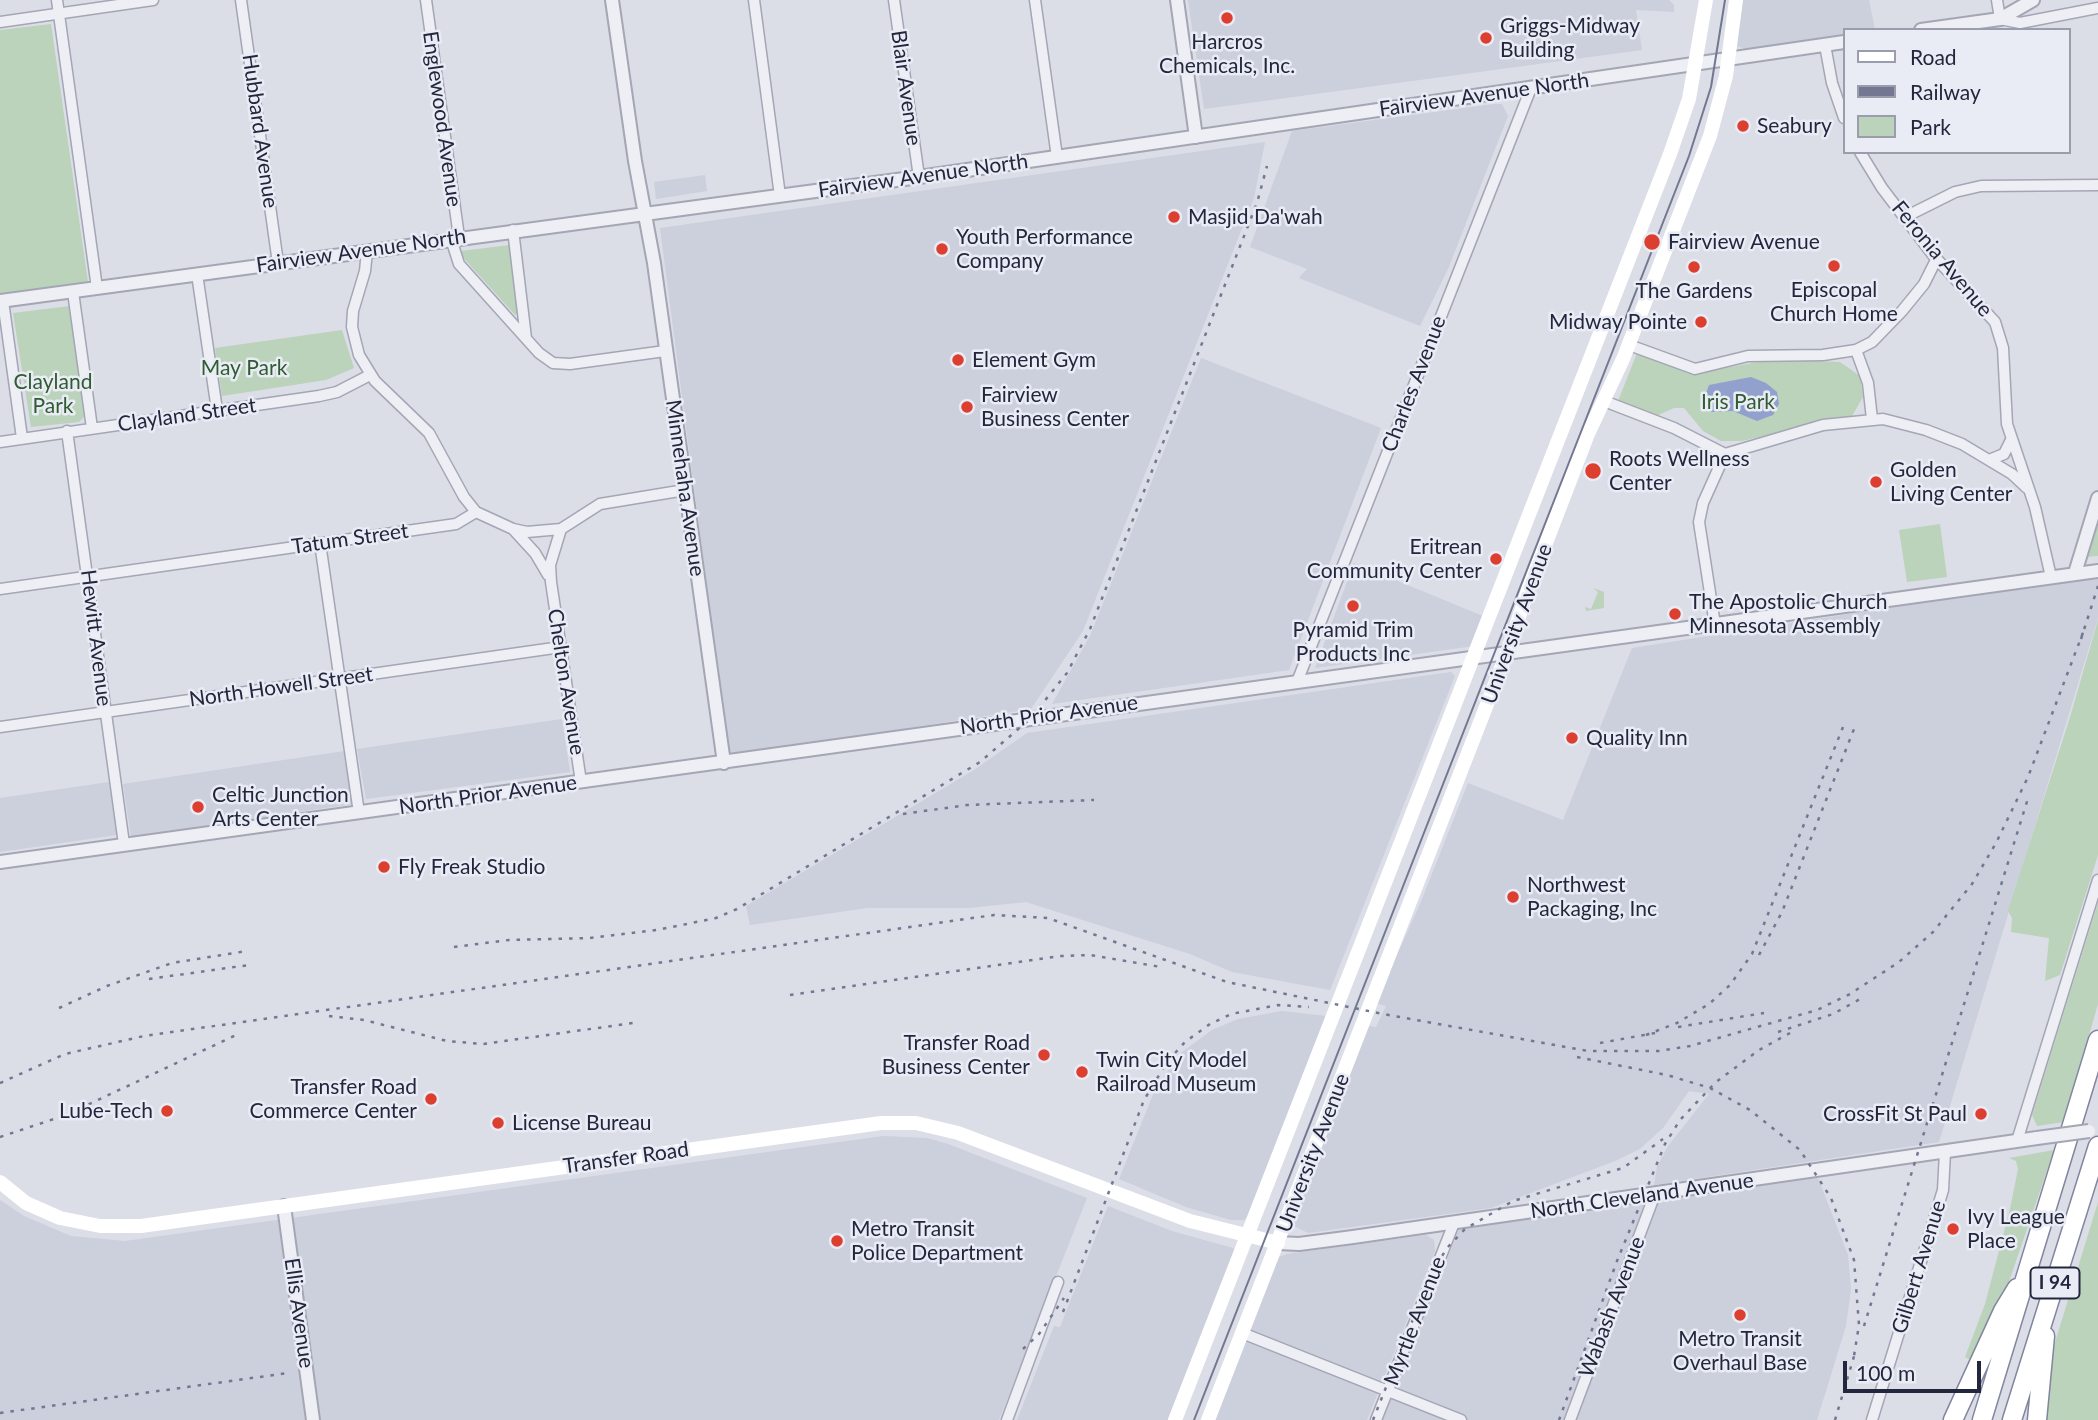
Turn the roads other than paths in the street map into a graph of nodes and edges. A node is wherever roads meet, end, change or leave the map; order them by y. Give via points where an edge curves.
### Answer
1 (57, 0) edge
2 (153, 0) edge
3 (241, 0) edge
4 (426, 0) edge
5 (612, 0) edge
6 (754, 0) edge
7 (894, 0) edge
8 (1035, 0) edge
9 (1177, 0) edge
10 (1706, 0) edge
11 (1736, 0) edge
12 (1997, 0) edge
13 (2034, 0) edge
14 (2098, 8) edge
15 (59, 13) junction
16 (2000, 19) junction
17 (0, 22) edge
18 (1935, 28) edge
19 (1842, 42) edge
20 (1825, 45) junction
21 (1729, 59) junction
22 (1696, 62) junction
23 (1531, 88) junction
24 (1842, 112) edge
25 (1196, 137) junction
26 (1861, 154) edge
27 (1058, 157) junction
28 (919, 177) junction
29 (2098, 185) edge
30 (780, 196) junction
31 (644, 213) junction
32 (1905, 217) junction
33 (513, 229) junction
34 (455, 238) junction
35 (367, 251) junction
36 (1936, 260) junction
37 (278, 263) junction
38 (197, 274) junction
39 (97, 288) junction
40 (73, 292) junction
41 (2, 301) edge
42 (526, 338) junction
43 (1629, 345) junction
44 (1856, 350) junction
45 (666, 351) junction
46 (370, 375) junction
47 (1604, 401) junction
48 (217, 411) junction
49 (1872, 419) junction
50 (92, 428) junction
51 (67, 431) junction
52 (22, 438) junction
53 (2011, 440) junction
54 (0, 442) edge
55 (1725, 454) junction
56 (1989, 460) junction
57 (685, 490) junction
58 (2031, 494) junction
59 (2098, 498) edge
60 (476, 512) junction
61 (561, 528) junction
62 (513, 529) junction
63 (320, 543) junction
64 (2098, 571) edge
65 (2075, 573) junction
66 (87, 576) junction
67 (2051, 577) junction
68 (551, 582) junction
69 (0, 589) edge
70 (1715, 625) junction
71 (561, 647) junction
72 (1507, 653) junction
73 (1474, 656) junction
74 (340, 678) junction
75 (1297, 681) junction
76 (105, 712) junction
77 (0, 727) edge
78 (724, 763) junction
79 (581, 782) junction
80 (359, 813) junction
81 (124, 844) junction
82 (0, 862) edge
83 (2098, 880) edge
84 (2098, 1040) edge
85 (2098, 1130) edge
86 (2017, 1141) junction
87 (2098, 1146) edge
88 (1945, 1152) junction
89 (1, 1184) edge
90 (1655, 1194) junction
91 (284, 1206) junction
92 (1454, 1223) junction
93 (1247, 1236) junction
94 (1278, 1243) junction
95 (2031, 1267) junction
96 (1058, 1282) dead end
97 (2045, 1314) junction
98 (1242, 1334) junction
99 (1388, 1391) junction
100 (313, 1420) edge
101 (1007, 1420) edge
102 (1175, 1420) edge
103 (1208, 1420) edge
104 (1376, 1420) edge
105 (1461, 1420) edge
106 (1570, 1420) edge
107 (1872, 1420) edge
108 (1953, 1420) edge
109 (1982, 1420) edge
110 (2012, 1420) edge
111 (2037, 1420) edge

1 - 15 street
2 - 15 street
3 - 37 street, Hubbard Avenue
4 - 34 street, Englewood Avenue
5 - 31 street, Minnehaha Avenue
6 - 30 street
7 - 28 street, Blair Avenue
8 - 27 street
9 - 25 street
10 - 22 main road, University Avenue
11 - 21 main road, University Avenue
12 - 16 street
13 - 16 street
14 - 16 street via 2020,23
15 - 17 street
15 - 39 street
16 - 18 street
19 - 20 street, Fairview Avenue North
20 - 21 street, Fairview Avenue North
20 - 24 street
21 - 22 street, Fairview Avenue North
21 - 43 main road, University Avenue via 1710,136
22 - 23 street, Fairview Avenue North
22 - 73 main road, University Avenue via 1673,145
23 - 25 street, Fairview Avenue North
23 - 75 street, Charles Avenue
25 - 27 street, Fairview Avenue North
26 - 32 street, Feronia Avenue
27 - 28 street, Fairview Avenue North
28 - 30 street, Fairview Avenue North
29 - 32 street via 1981,186 1955,192
30 - 31 street, Fairview Avenue North
31 - 33 street, Fairview Avenue North
31 - 45 street, Minnehaha Avenue
32 - 36 street, Feronia Avenue
33 - 34 street, Fairview Avenue North
33 - 42 street
34 - 35 street, Fairview Avenue North
34 - 42 street, Englewood Avenue via 459,264
35 - 37 street, Fairview Avenue North
35 - 46 street via 352,327
36 - 44 street via 1909,303 1872,342
36 - 53 street, Feronia Avenue via 1995,323 2003,348
37 - 38 street, Fairview Avenue North
38 - 39 street, Fairview Avenue North
38 - 48 street
39 - 40 street, Fairview Avenue North
40 - 41 street, Fairview Avenue North
40 - 50 street
41 - 52 street
42 - 45 street, Englewood Avenue via 544,358 559,365
43 - 44 street via 1695,369 1748,356
43 - 47 main road, University Avenue
44 - 49 street via 1868,383
45 - 57 street, Minnehaha Avenue
46 - 48 street, Clayland Street via 319,397
46 - 60 street via 429,433
47 - 55 street
47 - 72 main road, University Avenue
48 - 50 street, Clayland Street
49 - 55 street via 1823,425
49 - 56 street via 1926,430
50 - 51 street, Clayland Street
51 - 52 street, Clayland Street
51 - 66 street, Hewitt Avenue
52 - 54 street, Clayland Street
53 - 56 street via 2004,454
53 - 58 street, Feronia Avenue
55 - 70 street via 1699,522
56 - 58 street via 2012,474
57 - 61 street via 600,504
57 - 78 street, Minnehaha Avenue
58 - 67 street, Feronia Avenue
59 - 65 street
60 - 62 street
60 - 63 street, Tatum Street via 456,524
61 - 62 street
61 - 68 street, Chelton Avenue via 550,565
62 - 68 street, Chelton Avenue via 535,553
63 - 66 street, Tatum Street
63 - 74 street
64 - 65 street, North Prior Avenue
65 - 67 street, North Prior Avenue
66 - 69 street, Tatum Street
66 - 76 street, Hewitt Avenue
67 - 70 street, North Prior Avenue
68 - 71 street, Chelton Avenue
70 - 72 street, North Prior Avenue
71 - 74 street, North Howell Street
71 - 79 street, Chelton Avenue
72 - 73 street, North Prior Avenue
72 - 94 main road, University Avenue
73 - 75 street, North Prior Avenue
73 - 93 main road, University Avenue
74 - 76 street, North Howell Street
74 - 80 street
75 - 78 street, North Prior Avenue
76 - 77 street, North Howell Street
76 - 81 street, Hewitt Avenue
78 - 79 street, North Prior Avenue
79 - 80 street, North Prior Avenue
80 - 81 street, North Prior Avenue
81 - 82 street, North Prior Avenue
83 - 86 street
84 - 95 highway, I 94
85 - 86 street, North Cleveland Avenue, bridge
86 - 88 street, North Cleveland Avenue
87 - 97 highway, I 94
88 - 90 street, North Cleveland Avenue
88 - 107 street, Gilbert Avenue via 1942,1190
89 - 91 main road, Transfer Road via 41,1211 100,1226 141,1226
90 - 92 street, North Cleveland Avenue
90 - 106 street, Wabash Avenue
91 - 93 main road, Transfer Road via 907,1123 958,1133 1151,1208
91 - 100 street, Ellis Avenue
92 - 94 street, North Cleveland Avenue
92 - 99 street, Myrtle Avenue
93 - 94 main road, North Cleveland Avenue
93 - 102 main road, University Avenue
94 - 98 main road, University Avenue
95 - 108 highway via 2003,1311
95 - 109 highway, I 94
96 - 101 street
97 - 110 highway, I 94
97 - 111 highway
98 - 99 street
98 - 103 main road, University Avenue
99 - 104 street, Myrtle Avenue
99 - 105 street

